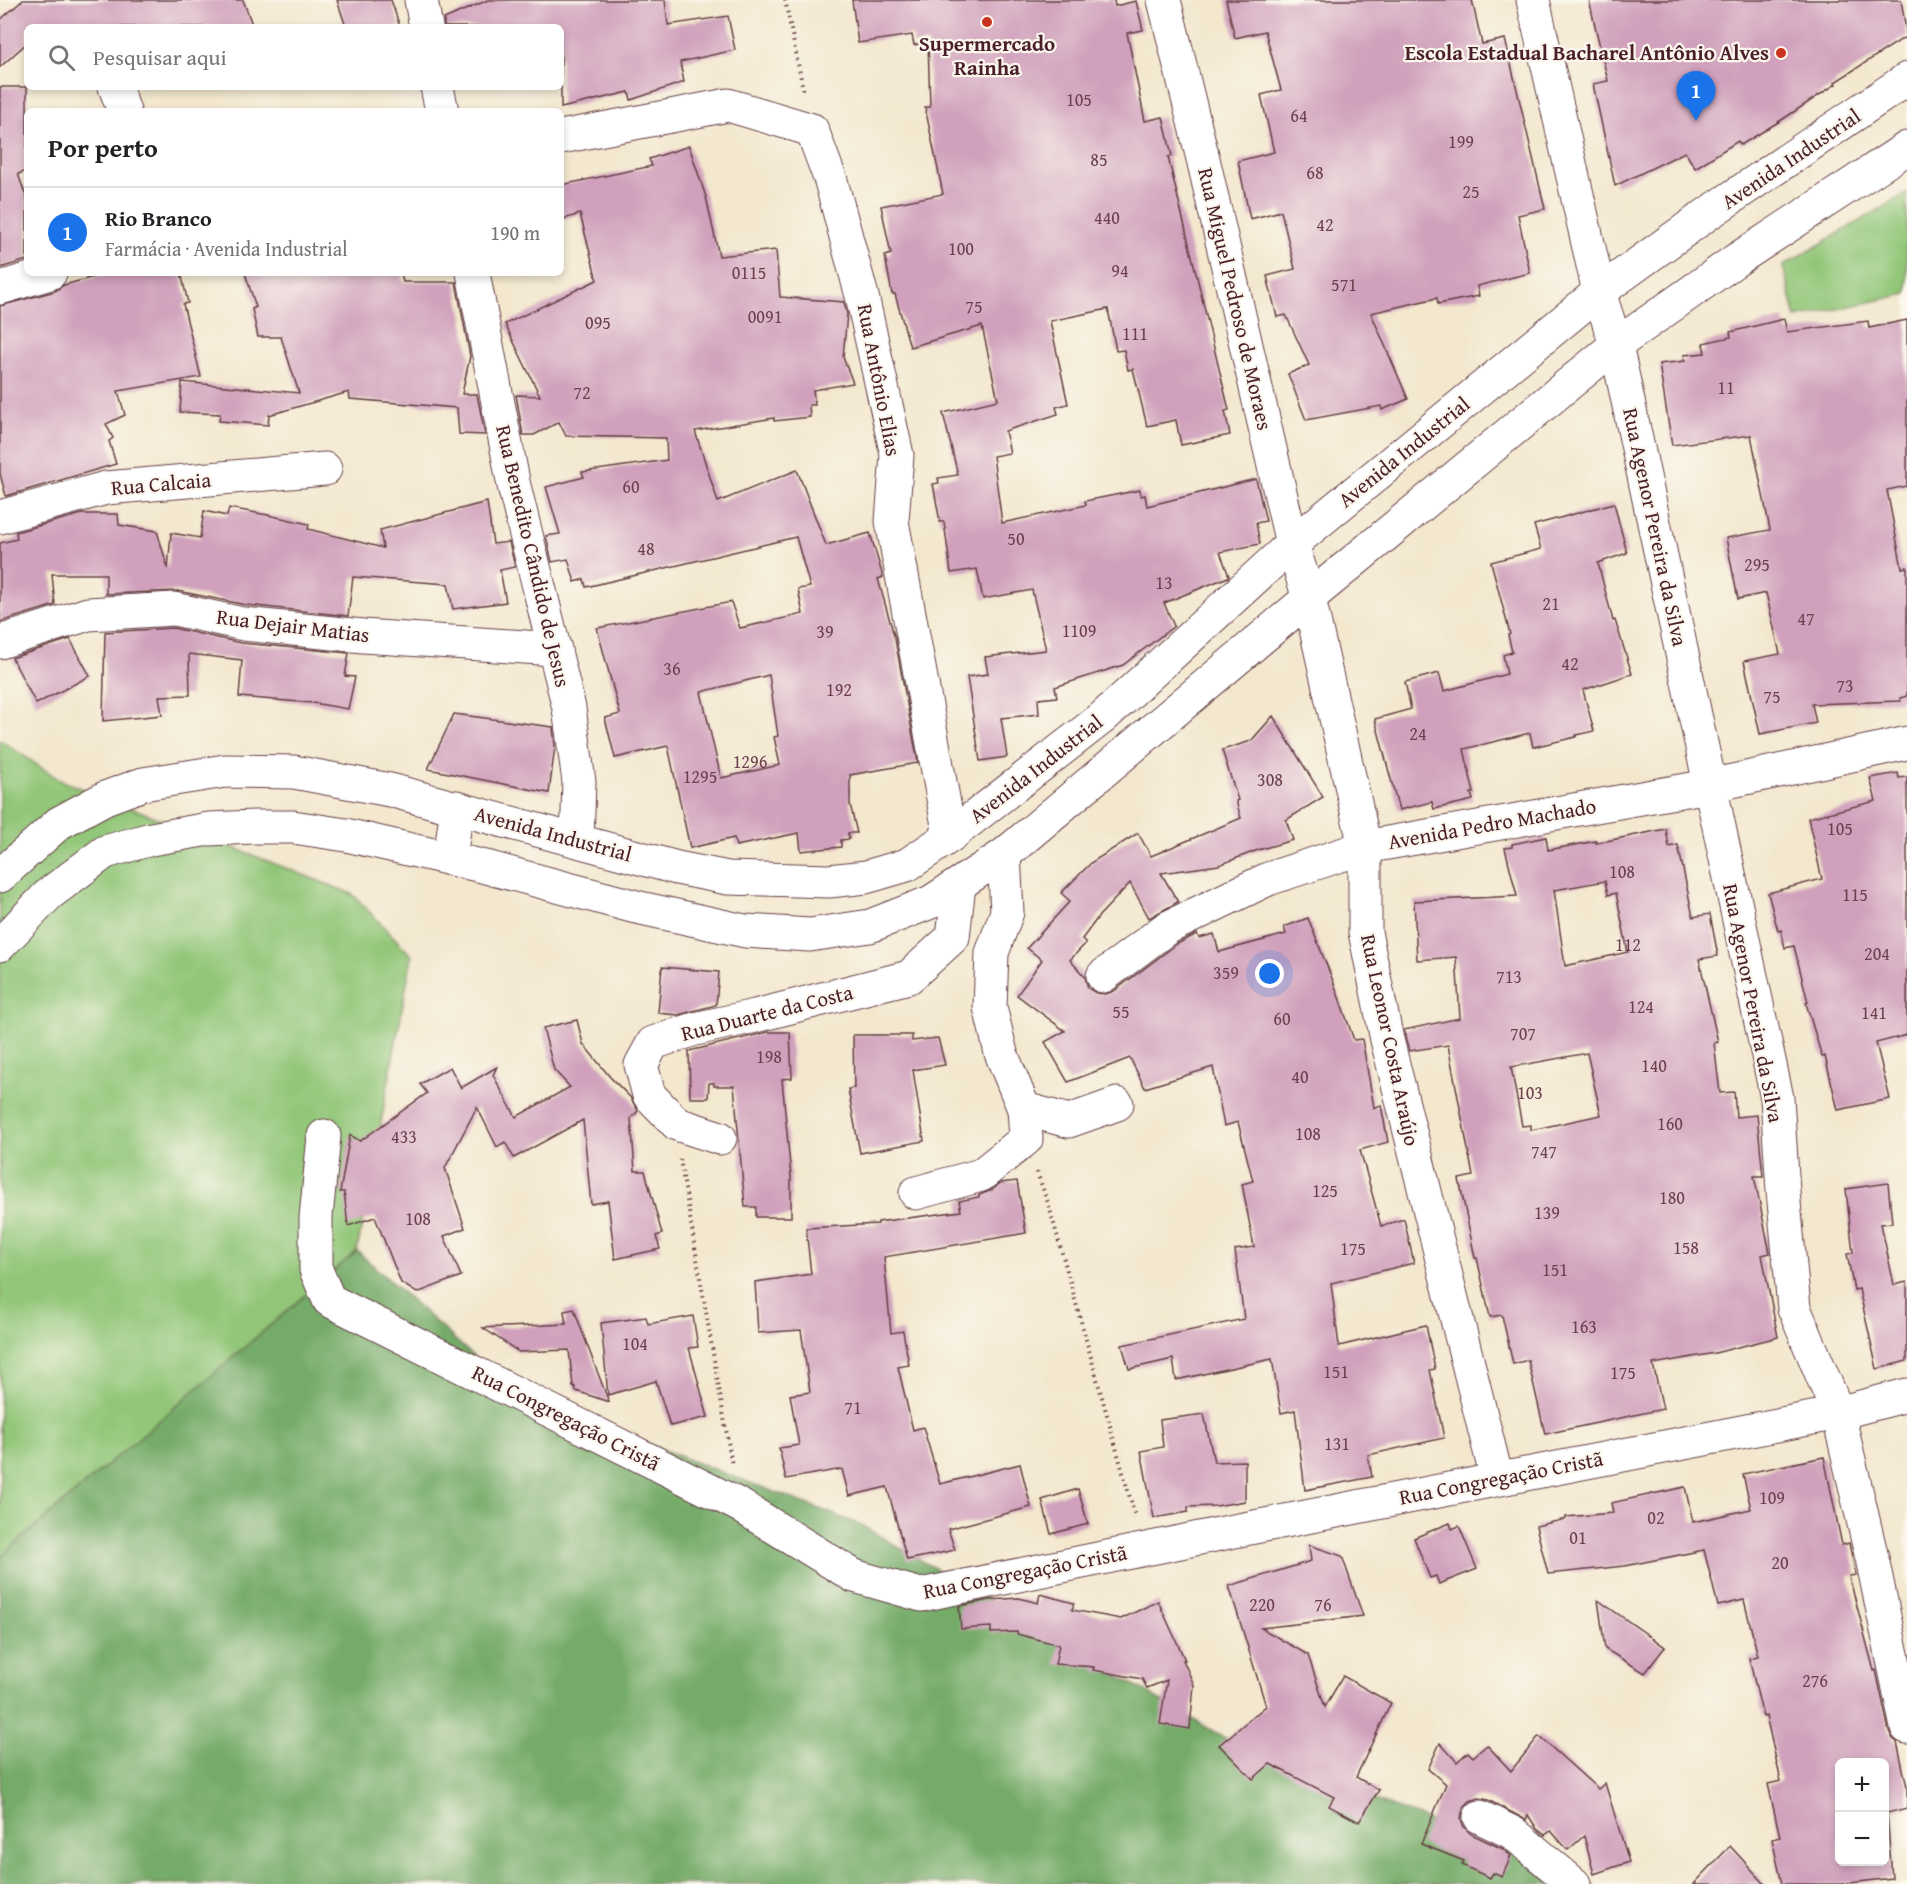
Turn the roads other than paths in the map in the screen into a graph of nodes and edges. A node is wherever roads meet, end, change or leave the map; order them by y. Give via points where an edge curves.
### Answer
1 (421, 0) edge
2 (1164, 0) edge
3 (1533, 0) edge
4 (425, 24) edge
5 (1907, 80) edge
6 (116, 90) edge
7 (438, 90) edge
8 (123, 108) edge
9 (441, 108) edge
10 (564, 135) edge
11 (1907, 148) edge
12 (40, 276) edge
13 (474, 276) edge
14 (0, 288) edge
15 (1599, 292) junction
16 (1616, 345) junction
17 (325, 469) dead end
18 (0, 517) edge
19 (1292, 544) junction
20 (1309, 598) junction
21 (0, 642) edge
22 (555, 649) junction
23 (1907, 743) edge
24 (1709, 786) junction
25 (457, 807) junction
26 (950, 836) junction
27 (577, 840) junction
28 (1365, 846) junction
29 (1004, 855) junction
30 (450, 859) junction
31 (0, 876) edge
32 (958, 885) junction
33 (0, 945) edge
34 (1103, 976) dead end
35 (1117, 1104) dead end
36 (1025, 1124) junction
37 (324, 1136) dead end
38 (720, 1138) dead end
39 (916, 1193) dead end
40 (1907, 1395) edge
41 (1838, 1413) junction
42 (1497, 1479) junction
43 (1907, 1727) edge
44 (1479, 1817) dead end
45 (1574, 1884) edge

1 - 4 street
2 - 19 street, Rua Miguel Pedroso de Moraes
3 - 15 street, Rua Agenor Pereira da Silva
5 - 15 street, Avenida Industrial
6 - 8 street
7 - 9 street
10 - 26 street, Rua Antônio Elias via 728,105 812,130 831,181 862,296 897,455 892,520
11 - 16 street, Avenida Industrial via 1736,260
12 - 14 street
13 - 22 street, Rua Benedito Cândido de Jesus via 514,486
15 - 16 street, Rua Agenor Pereira da Silva
15 - 19 street, Avenida Industrial
16 - 20 street, Avenida Industrial
16 - 24 street, Rua Agenor Pereira da Silva
17 - 18 street, Rua Calcaia via 106,488
19 - 20 street, Rua Miguel Pedroso de Moraes
19 - 26 street, Avenida Industrial via 1102,718
20 - 28 street, Rua Leonor Costa Araújo
20 - 29 street, Avenida Industrial
21 - 22 street, Rua Dejair Matias via 88,614 174,609 243,624
22 - 27 street, Rua Benedito Cândido de Jesus via 569,708 579,782
23 - 24 street, Avenida Pedro Machado
24 - 28 street, Avenida Pedro Machado
24 - 41 street, Rua Agenor Pereira da Silva via 1777,1098 1794,1308
25 - 27 street, Avenida Industrial
25 - 30 street
25 - 31 street, Avenida Industrial via 294,772 225,771 185,777 142,784 105,798 59,823
26 - 27 street, Avenida Industrial via 908,865 866,877 829,881 728,878
28 - 34 street, Avenida Pedro Machado via 1268,879 1167,928
28 - 42 street, Rua Leonor Costa Araújo via 1365,932 1387,1040
29 - 32 street, Avenida Industrial
29 - 36 street via 1007,912 992,953 990,1007
30 - 32 street, Avenida Industrial via 745,931 810,935 870,926 931,902
30 - 33 street, Avenida Industrial via 293,827 209,829 151,839 105,852 49,894
32 - 38 street, Rua Duarte da Costa via 953,937 909,977 694,1029 653,1043 641,1065 650,1095 677,1124
35 - 36 street via 1069,1121
36 - 39 street via 981,1175
37 - 42 street, Rua Congregação Cristã via 316,1217 316,1270 329,1300 739,1504 854,1576 921,1595
40 - 41 street, Rua Congregação Cristã
41 - 42 street, Rua Congregação Cristã
41 - 43 street, Rua Agenor Pereira da Silva
44 - 45 street via 1513,1833

